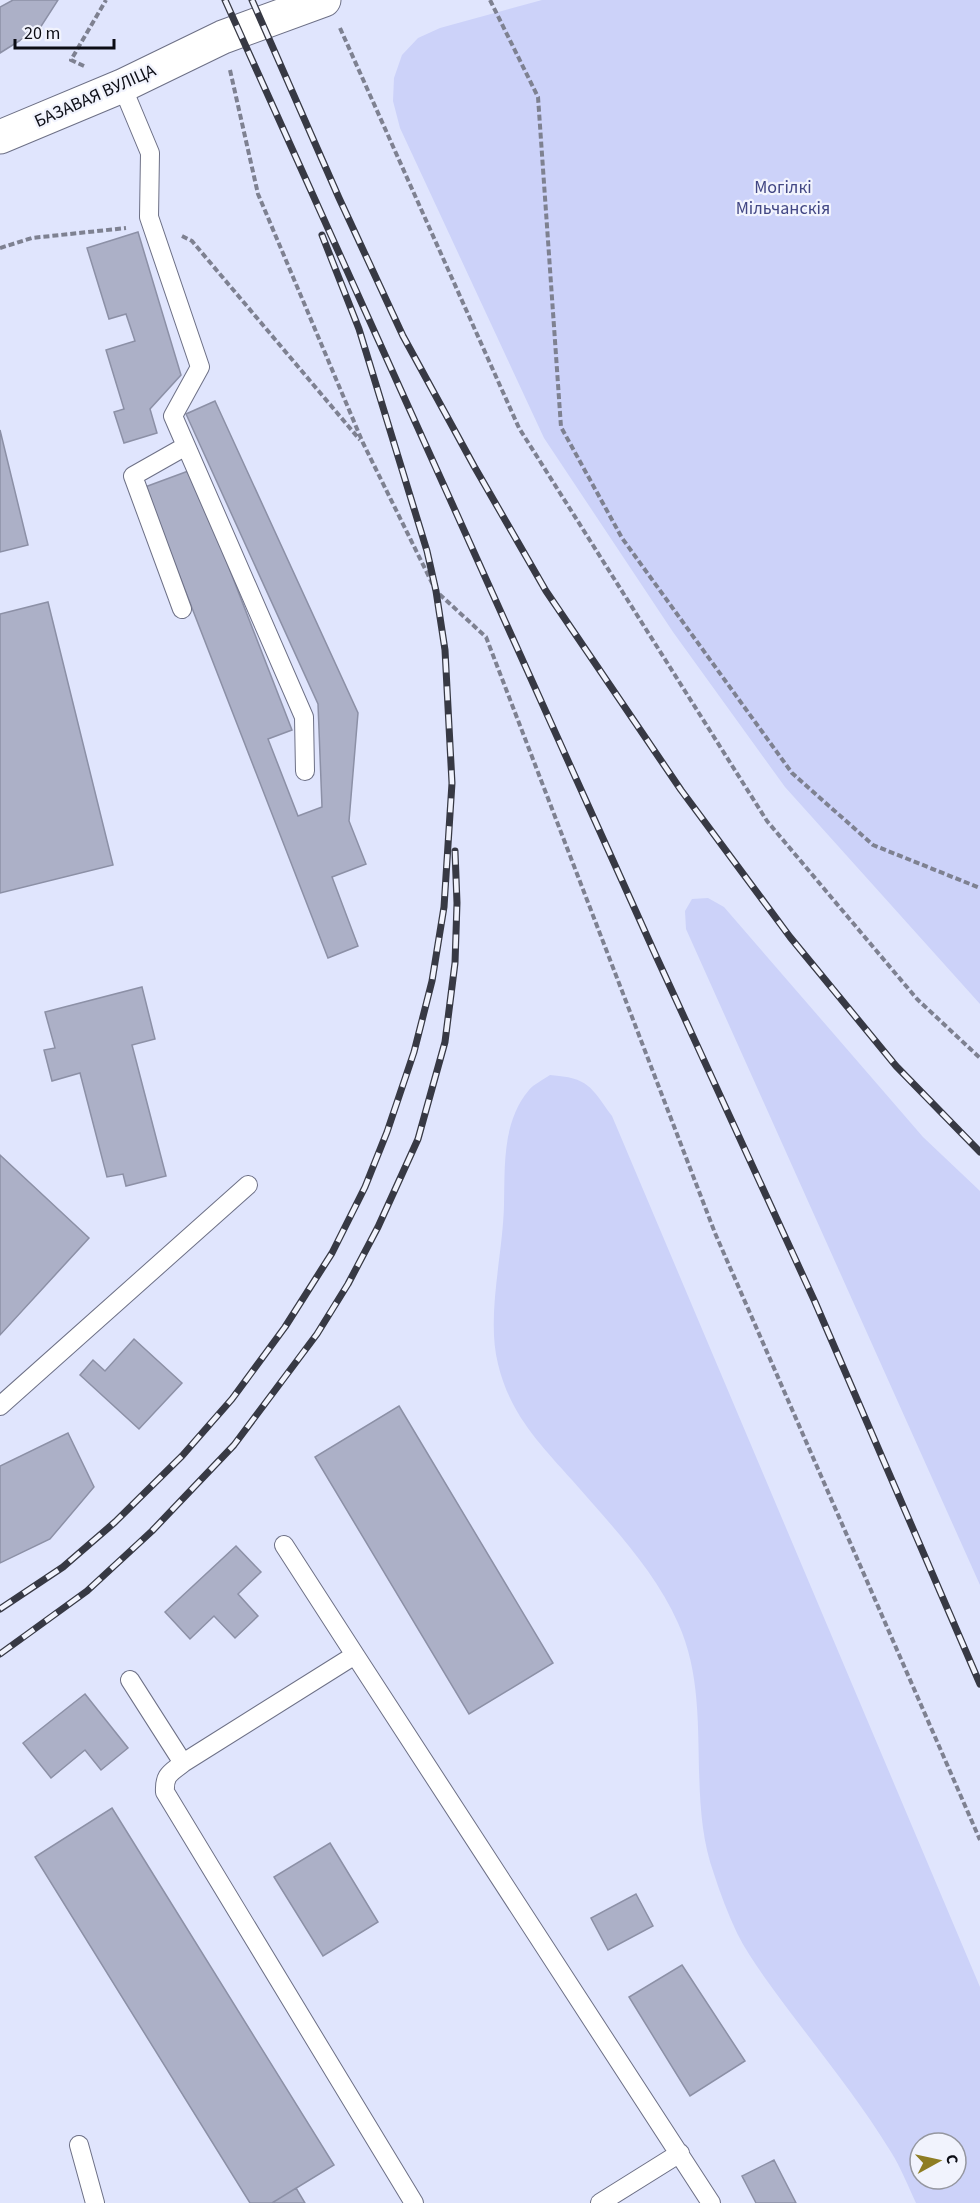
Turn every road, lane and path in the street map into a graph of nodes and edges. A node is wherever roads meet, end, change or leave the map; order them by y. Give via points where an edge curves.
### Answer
1 (106, 0) edge
2 (490, 0) edge
3 (330, 11) edge
4 (223, 38) junction
5 (122, 86) junction
6 (0, 137) edge
7 (149, 217) junction
8 (0, 248) edge
9 (363, 443) junction
10 (186, 446) junction
11 (182, 609) dead end
12 (304, 771) dead end
13 (980, 888) edge
14 (980, 1059) edge
15 (248, 1185) dead end
16 (0, 1406) edge
17 (284, 1545) dead end
18 (355, 1655) junction
19 (130, 1680) dead end
20 (183, 1763) junction
21 (980, 1840) edge
22 (78, 2145) dead end
23 (680, 2153) junction
24 (95, 2203) edge
25 (414, 2203) edge
26 (600, 2203) edge
27 (711, 2203) edge

1 - 5 path via 71,60
2 - 13 path via 538,97 561,427 616,528 792,773 873,845
3 - 4 street, БАЗАВАЯ ВУЛІЦА
3 - 14 path via 519,428 767,821 917,999
4 - 5 street, БАЗАВАЯ ВУЛІЦА
4 - 9 path via 258,194
5 - 6 street, БАЗАВАЯ ВУЛІЦА
5 - 7 lane via 150,153
7 - 8 path via 125,229 32,238
7 - 9 path via 192,241
7 - 10 lane via 200,367 173,416
9 - 21 path via 436,591 486,637 715,1233
10 - 11 lane via 133,476
10 - 12 lane via 304,717
15 - 16 lane
17 - 18 lane
18 - 20 lane
18 - 23 lane
19 - 20 lane
20 - 25 lane via 164,1781 174,1810
22 - 24 lane
23 - 26 lane
23 - 27 lane

